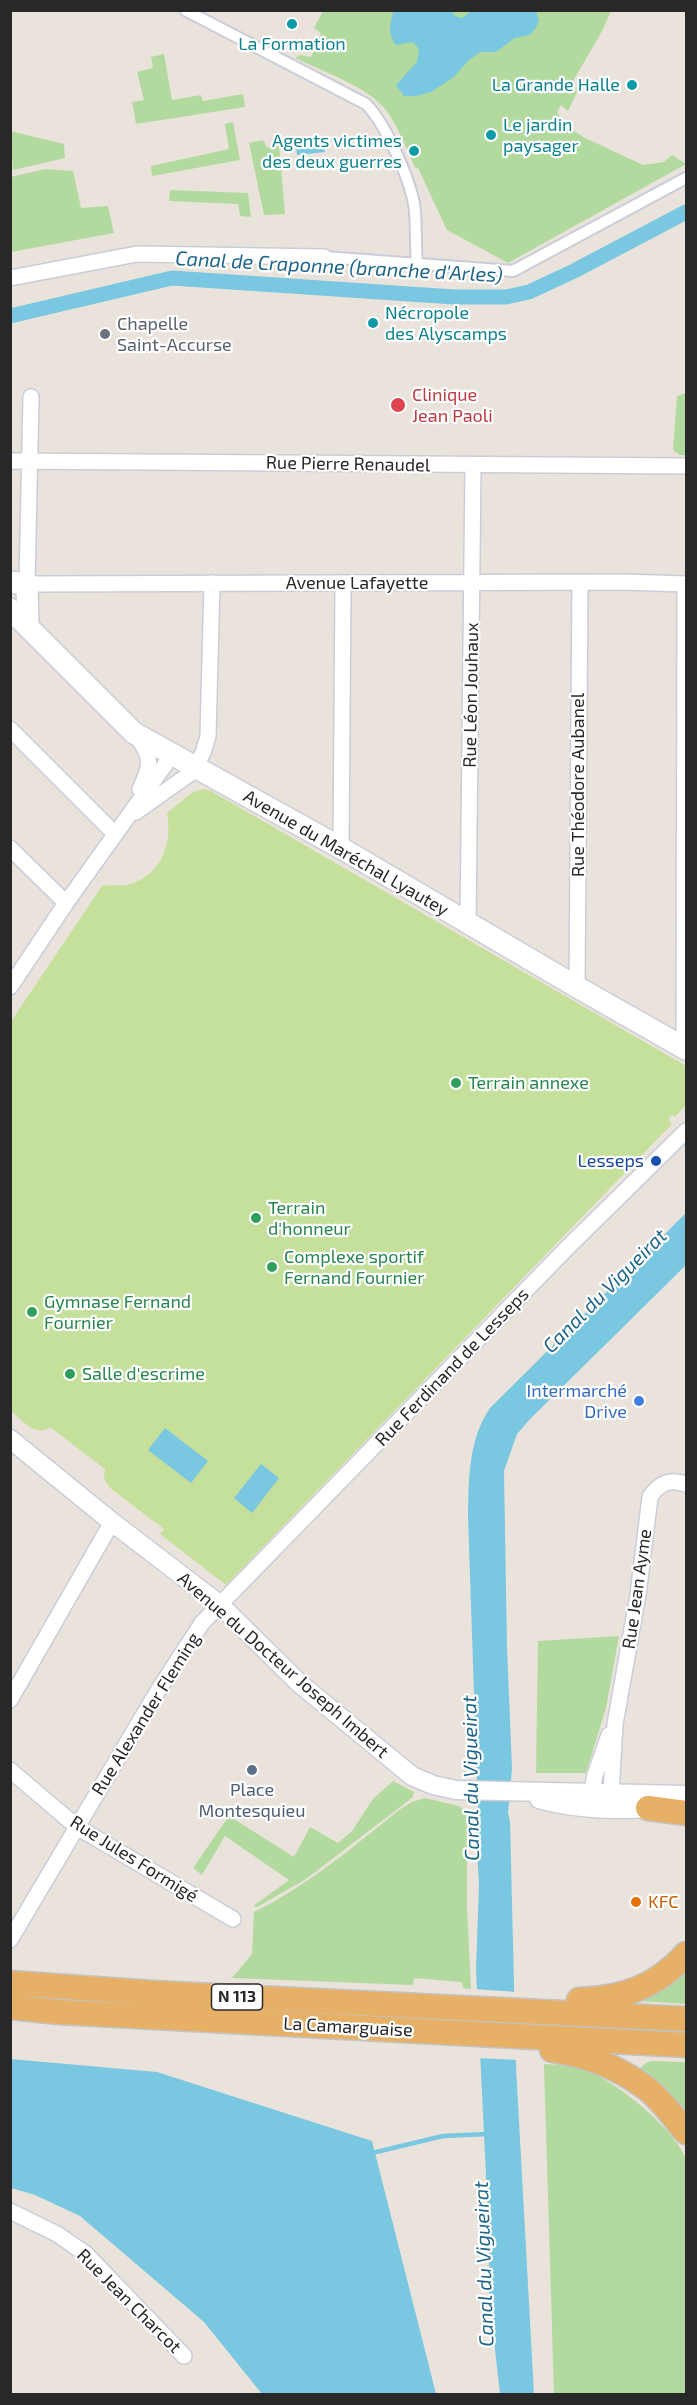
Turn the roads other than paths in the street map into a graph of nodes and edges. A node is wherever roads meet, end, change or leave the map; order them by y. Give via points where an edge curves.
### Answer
1 (184, 10) edge
2 (687, 178) edge
3 (324, 257) joint
4 (417, 264) junction
5 (10, 278) edge
6 (31, 397) dead end
7 (30, 460) junction
8 (10, 461) edge
9 (473, 466) junction
10 (687, 466) edge
11 (19, 583) edge
12 (212, 583) junction
13 (580, 583) junction
14 (343, 584) junction
15 (472, 584) junction
16 (686, 584) edge
17 (10, 609) edge
18 (28, 627) junction
19 (10, 729) edge
20 (134, 733) junction
21 (182, 760) junction
22 (132, 814) junction
23 (115, 834) junction
24 (10, 848) edge
25 (341, 848) junction
26 (66, 903) junction
27 (468, 924) junction
28 (10, 987) edge
29 (577, 987) junction
30 (685, 1049) edge
31 (687, 1131) edge
32 (10, 1439) edge
33 (687, 1484) edge
34 (112, 1522) junction
35 (219, 1604) junction
36 (10, 1700) edge
37 (615, 1724) junction
38 (10, 1770) edge
39 (521, 1791) junction
40 (592, 1791) junction
41 (611, 1792) junction
42 (684, 1802) edge
43 (648, 1808) joint
44 (77, 1827) junction
45 (233, 1919) dead end
46 (10, 1940) edge
47 (687, 1954) edge
48 (10, 1983) edge
49 (10, 2007) edge
50 (533, 2007) junction
51 (687, 2019) edge
52 (533, 2042) junction
53 (687, 2045) edge
54 (687, 2132) edge
55 (10, 2211) edge
56 (184, 2356) dead end

1 - 4 street via 366,105 376,114 414,204
2 - 4 street via 513,271
3 - 4 street
3 - 5 street via 136,254
6 - 7 street
7 - 8 street, Rue Pierre Renaudel
7 - 9 street, Rue Pierre Renaudel
7 - 11 street
9 - 10 street, Rue Pierre Renaudel
9 - 15 street, Rue Léon Jouhaux
11 - 12 street, Avenue Lafayette
11 - 18 main road
12 - 14 street, Avenue Lafayette
12 - 21 street via 208,736 202,753
13 - 15 street, Avenue Lafayette
13 - 16 street, Avenue Lafayette
13 - 29 street, Rue Théodore Aubanel
14 - 15 street, Avenue Lafayette
14 - 25 street
15 - 27 street, Rue Léon Jouhaux
16 - 30 street
17 - 18 main road, Avenue du Maréchal Lyautey
18 - 20 main road, Avenue du Maréchal Lyautey
19 - 23 street
20 - 21 main road, Avenue du Maréchal Lyautey
20 - 22 street via 149,755 149,763
21 - 22 street
21 - 22 street via 191,773
21 - 25 main road, Avenue du Maréchal Lyautey
22 - 23 street
23 - 26 street
24 - 26 street
25 - 27 main road, Avenue du Maréchal Lyautey
26 - 28 street
27 - 29 main road, Avenue du Maréchal Lyautey
29 - 30 main road, Avenue du Maréchal Lyautey
31 - 35 street, Rue Ferdinand de Lesseps via 568,1247
32 - 34 street, Avenue du Docteur Joseph Imbert
33 - 37 street, Rue Jean Ayme via 676,1480 663,1483 650,1497 638,1595
34 - 35 street, Avenue du Docteur Joseph Imbert
34 - 36 street
35 - 39 street, Avenue du Docteur Joseph Imbert via 299,1683 412,1776 432,1785 467,1790
35 - 44 street, Rue Alexander Fleming via 159,1689
37 - 40 street, Rue Jean Ayme
37 - 41 street, Rue Jean Ayme
38 - 44 street, Rue Jules Formigé
39 - 40 street, Avenue du Docteur Joseph Imbert
39 - 43 street via 541,1800 574,1806
40 - 41 street, Avenue du Docteur Joseph Imbert
41 - 42 street, Avenue du Docteur Joseph Imbert
42 - 43 highway
44 - 45 street, Rue Jules Formigé
44 - 46 street, Rue Alexander Fleming
47 - 50 highway via 670,1971 611,1999
48 - 50 highway, La Camarguaise / N 113 via 315,2001
49 - 52 highway, La Camarguaise / N 113
50 - 51 highway, La Camarguaise / N 113
52 - 53 highway
52 - 54 highway via 580,2054 621,2072 648,2089
55 - 56 street, Rue Jean Charcot via 57,2234 86,2254

